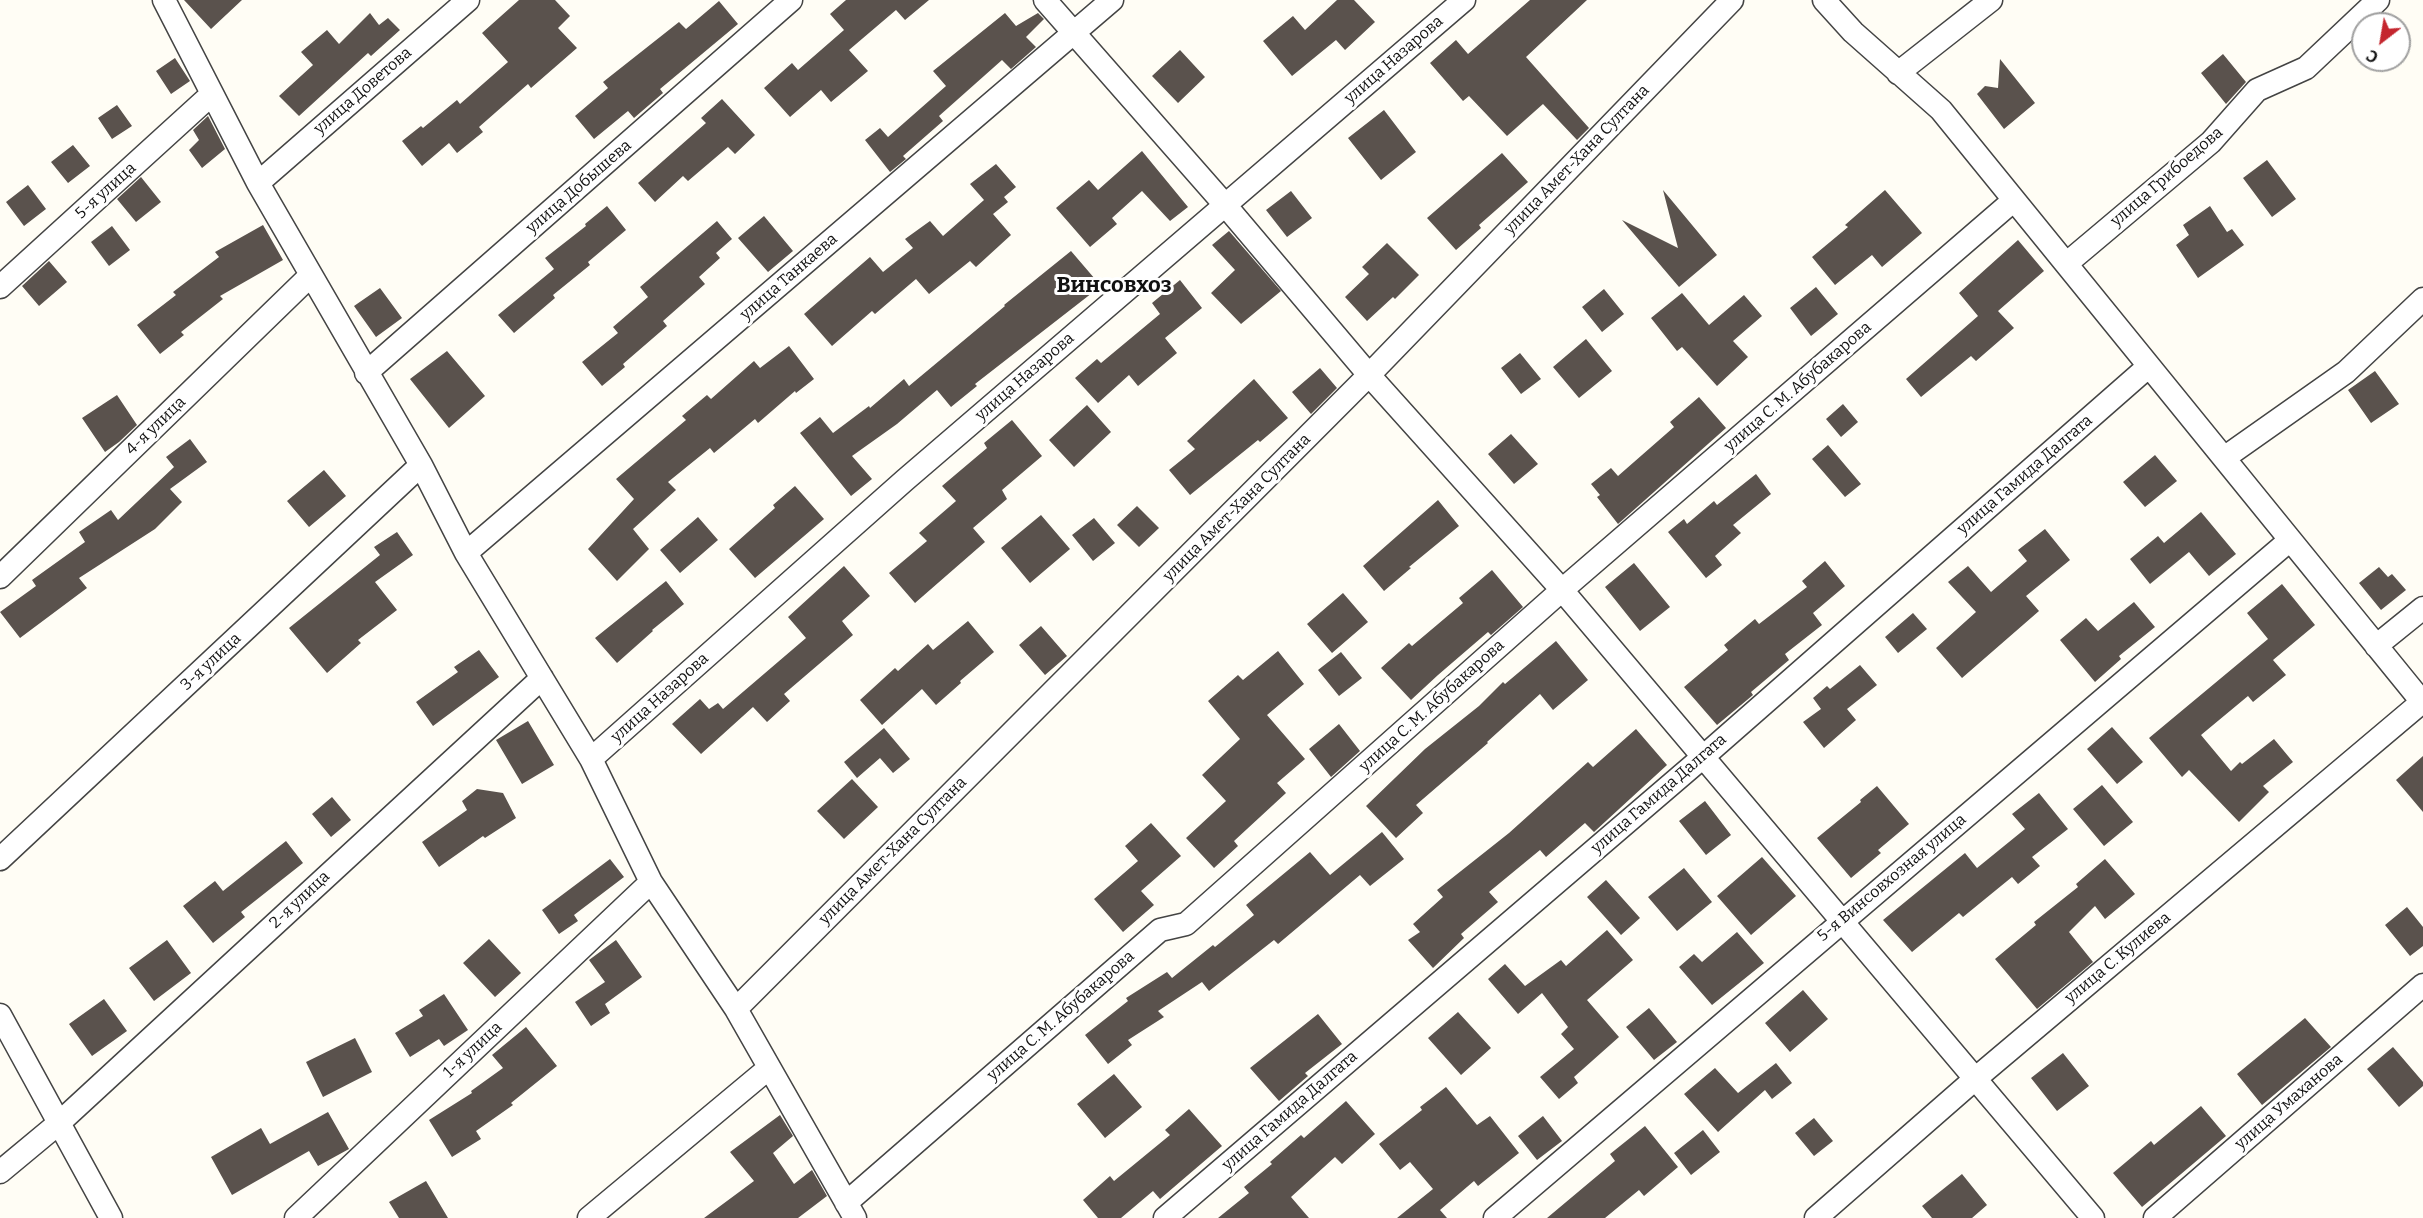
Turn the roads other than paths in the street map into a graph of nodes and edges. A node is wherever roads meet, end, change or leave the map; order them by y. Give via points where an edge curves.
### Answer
1 (164, 0) edge
2 (468, 0) edge
3 (791, 0) edge
4 (1045, 0) edge
5 (1112, 0) edge
6 (1464, 0) edge
7 (1732, 0) edge
8 (1824, 0) edge
9 (1990, 0) edge
10 (2378, 0) edge
11 (1074, 33) junction
12 (1898, 73) junction
13 (212, 94) junction
14 (258, 183) junction
15 (2014, 200) junction
16 (1226, 206) junction
17 (2066, 264) junction
18 (311, 275) junction
19 (0, 287) edge
20 (2423, 299) edge
21 (2149, 366) junction
22 (366, 373) junction
23 (1370, 375) junction
24 (2224, 458) junction
25 (421, 465) junction
26 (2290, 540) junction
27 (466, 553) junction
28 (0, 577) edge
29 (1562, 590) junction
30 (2423, 608) edge
31 (2376, 646) junction
32 (542, 678) junction
33 (2422, 703) edge
34 (1703, 757) junction
35 (591, 759) junction
36 (0, 859) edge
37 (651, 882) junction
38 (1842, 921) junction
39 (2423, 985) edge
40 (736, 1009) junction
41 (0, 1015) edge
42 (769, 1068) junction
43 (1975, 1079) junction
44 (59, 1123) junction
45 (0, 1172) edge
46 (850, 1211) edge
47 (111, 1218) edge
48 (296, 1218) edge
49 (589, 1218) edge
50 (1165, 1218) edge
51 (1495, 1218) edge
52 (1816, 1218) edge
53 (2093, 1218) edge
54 (2155, 1218) edge

1 - 13 street
2 - 14 street, улица Доветова
3 - 22 street, улица Добышева
4 - 11 street
5 - 11 street, улица Танкаева
6 - 16 street, улица Назарова
7 - 23 street, улица Амет-Хана Султана
8 - 12 street via 1852,32
9 - 12 street
10 - 17 street, улица Грибоедова via 2306,68 2257,90 2211,142
11 - 16 street
11 - 27 street, улица Танкаева
12 - 15 street via 1941,110
13 - 14 street
13 - 19 street, 5-я улица
14 - 18 street
15 - 17 street
15 - 29 street, улица С. М. Абубакарова
16 - 23 street
16 - 35 street, улица Назарова via 905,480
17 - 21 street
18 - 22 street
18 - 28 street, 4-я улица
20 - 24 street via 2346,372
21 - 24 street
21 - 34 street, улица Гамида Далгата
22 - 25 street
23 - 29 street
23 - 40 street, улица Амет-Хана Султана
24 - 26 street
25 - 27 street
25 - 36 street, 3-я улица
26 - 31 street
26 - 38 street, 5-я Винсовхозная улица
27 - 32 street
29 - 34 street
29 - 46 street, улица С. М. Абубакарова via 1186,924 1160,930
30 - 31 street
31 - 33 street
32 - 35 street
32 - 44 street, 2-я улица
33 - 43 street, улица С. Кулиева
34 - 38 street
34 - 50 street, улица Гамида Далгата
35 - 37 street
37 - 40 street
37 - 48 street, 1-я улица
38 - 43 street
38 - 51 street, 5-я Винсовхозная улица
39 - 54 street, улица Умаханова
40 - 42 street
41 - 44 street
42 - 46 street
42 - 49 street
43 - 52 street, улица С. Кулиева
43 - 53 street
44 - 45 street, 2-я улица
44 - 47 street

